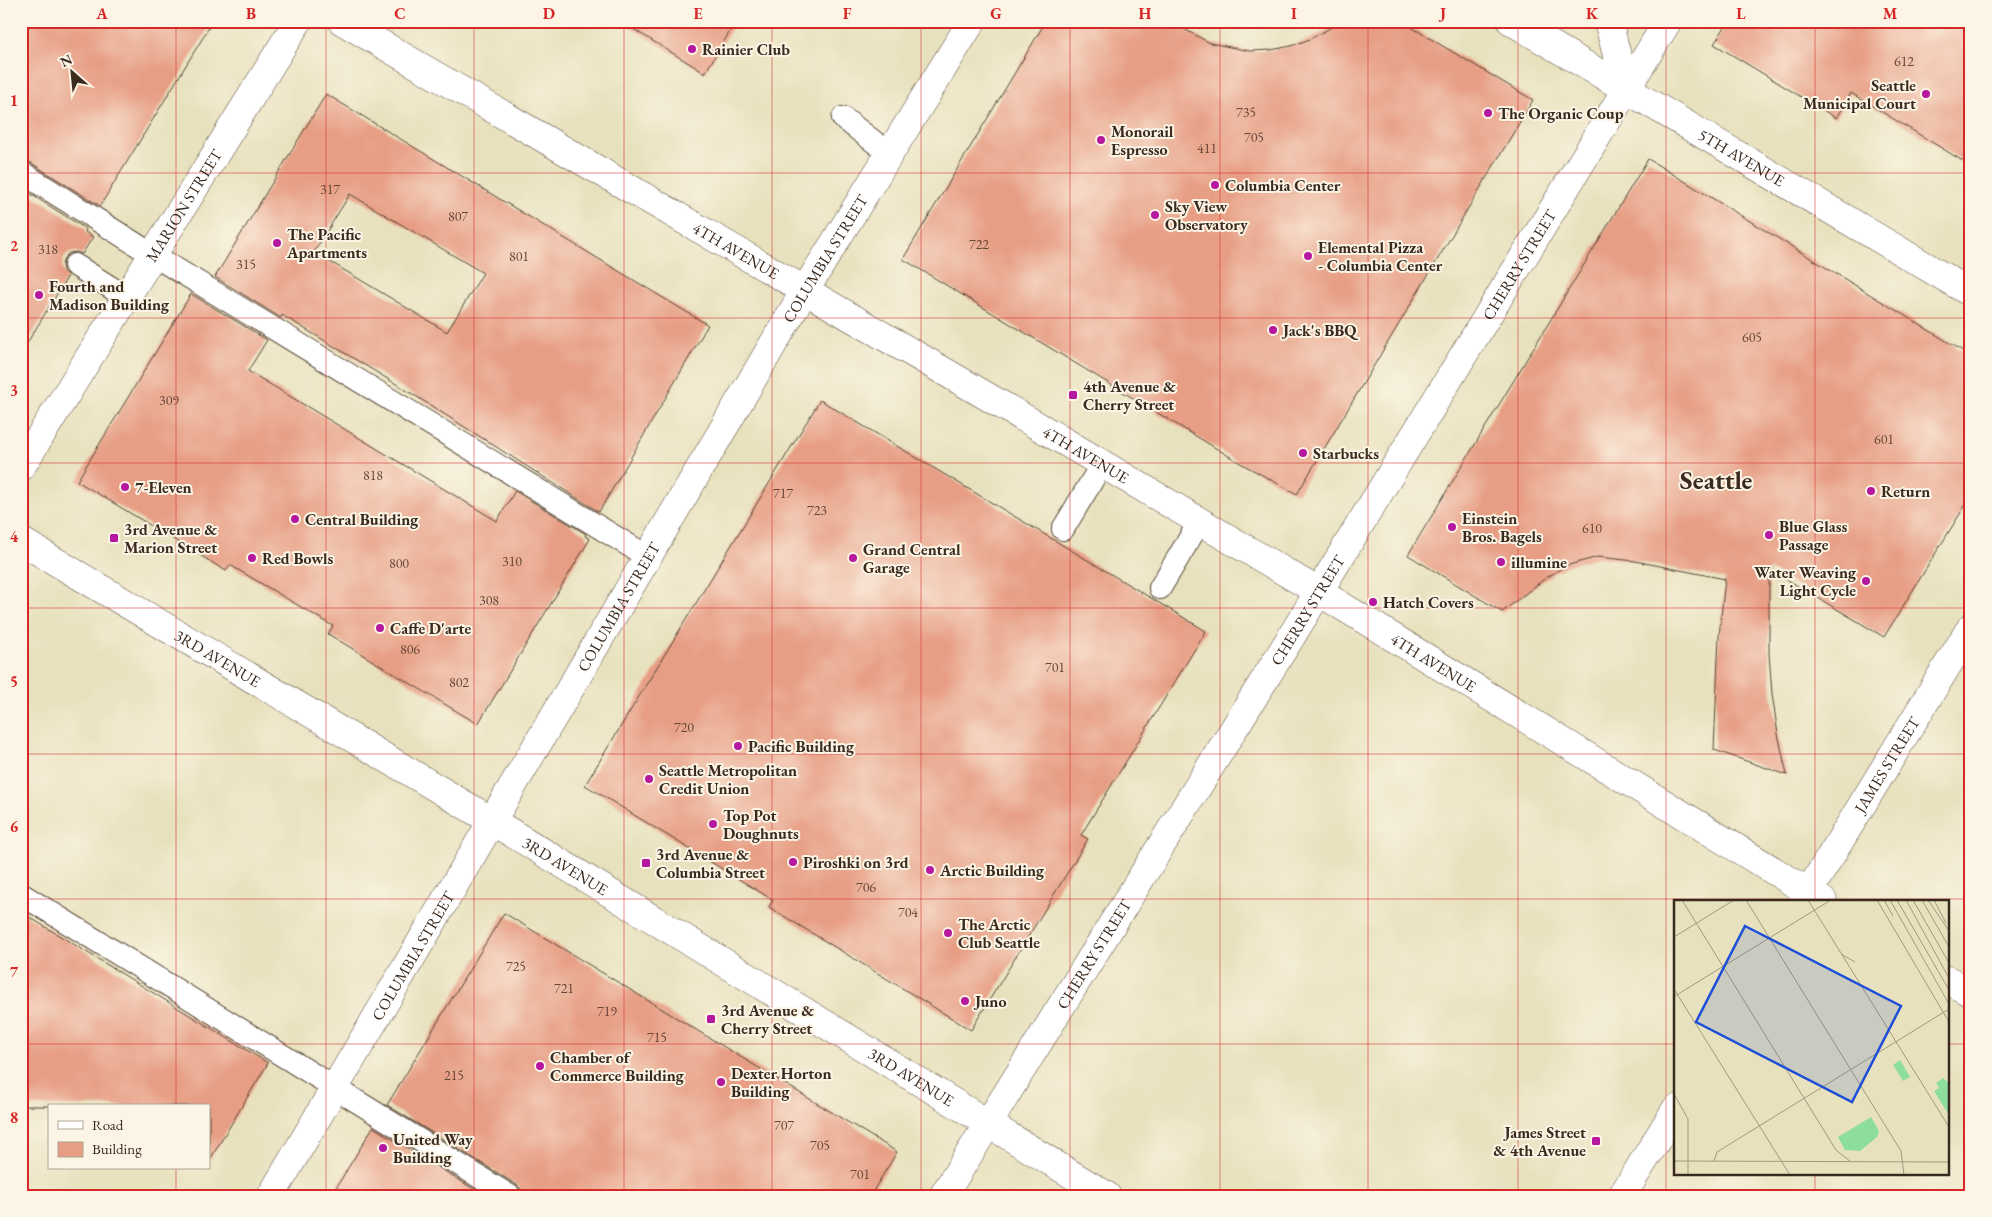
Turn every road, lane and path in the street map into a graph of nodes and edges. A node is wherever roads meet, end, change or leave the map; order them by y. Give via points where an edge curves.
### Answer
1 (298, 21) edge
2 (342, 21) edge
3 (972, 21) edge
4 (1511, 21) edge
5 (1608, 21) edge
6 (1668, 21) edge
7 (1626, 90) junction
8 (843, 118) dead end
9 (890, 154) junction
10 (21, 172) edge
11 (153, 255) junction
12 (75, 265) dead end
13 (805, 290) junction
14 (1971, 293) edge
15 (126, 297) junction
16 (1102, 464) junction
17 (21, 467) edge
18 (1200, 521) junction
19 (1063, 529) dead end
20 (21, 540) edge
21 (648, 556) junction
22 (1160, 588) dead end
23 (1319, 592) junction
24 (1971, 627) edge
25 (492, 821) junction
26 (21, 894) edge
27 (1811, 898) edge
28 (1950, 981) edge
29 (1971, 994) edge
30 (334, 1089) junction
31 (1674, 1112) edge
32 (988, 1124) junction
33 (271, 1196) edge
34 (510, 1196) edge
35 (943, 1196) edge
36 (1107, 1196) edge
37 (1622, 1196) edge

1 - 11 main road, MARION STREET
2 - 13 main road, 4TH AVENUE
3 - 9 main road, COLUMBIA STREET
4 - 7 main road, 5TH AVENUE
5 - 7 main road
6 - 7 main road, CHERRY STREET
7 - 14 main road, 5TH AVENUE
7 - 23 main road, CHERRY STREET
8 - 9 lane
9 - 13 main road, COLUMBIA STREET
10 - 11 lane
11 - 15 main road, MARION STREET
11 - 21 lane
12 - 15 lane
13 - 16 main road, 4TH AVENUE
13 - 21 main road, COLUMBIA STREET
15 - 17 main road, MARION STREET
16 - 18 main road, 4TH AVENUE
16 - 19 lane
18 - 22 lane
18 - 23 main road, 4TH AVENUE
20 - 25 main road, 3RD AVENUE
21 - 25 main road, COLUMBIA STREET
23 - 27 main road, 4TH AVENUE
23 - 32 main road, CHERRY STREET
24 - 27 main road, JAMES STREET
25 - 30 main road, COLUMBIA STREET
25 - 32 main road, 3RD AVENUE
26 - 30 lane
28 - 29 main road
30 - 33 main road, COLUMBIA STREET
30 - 34 lane
31 - 37 main road
32 - 35 main road, CHERRY STREET
32 - 36 main road, 3RD AVENUE

